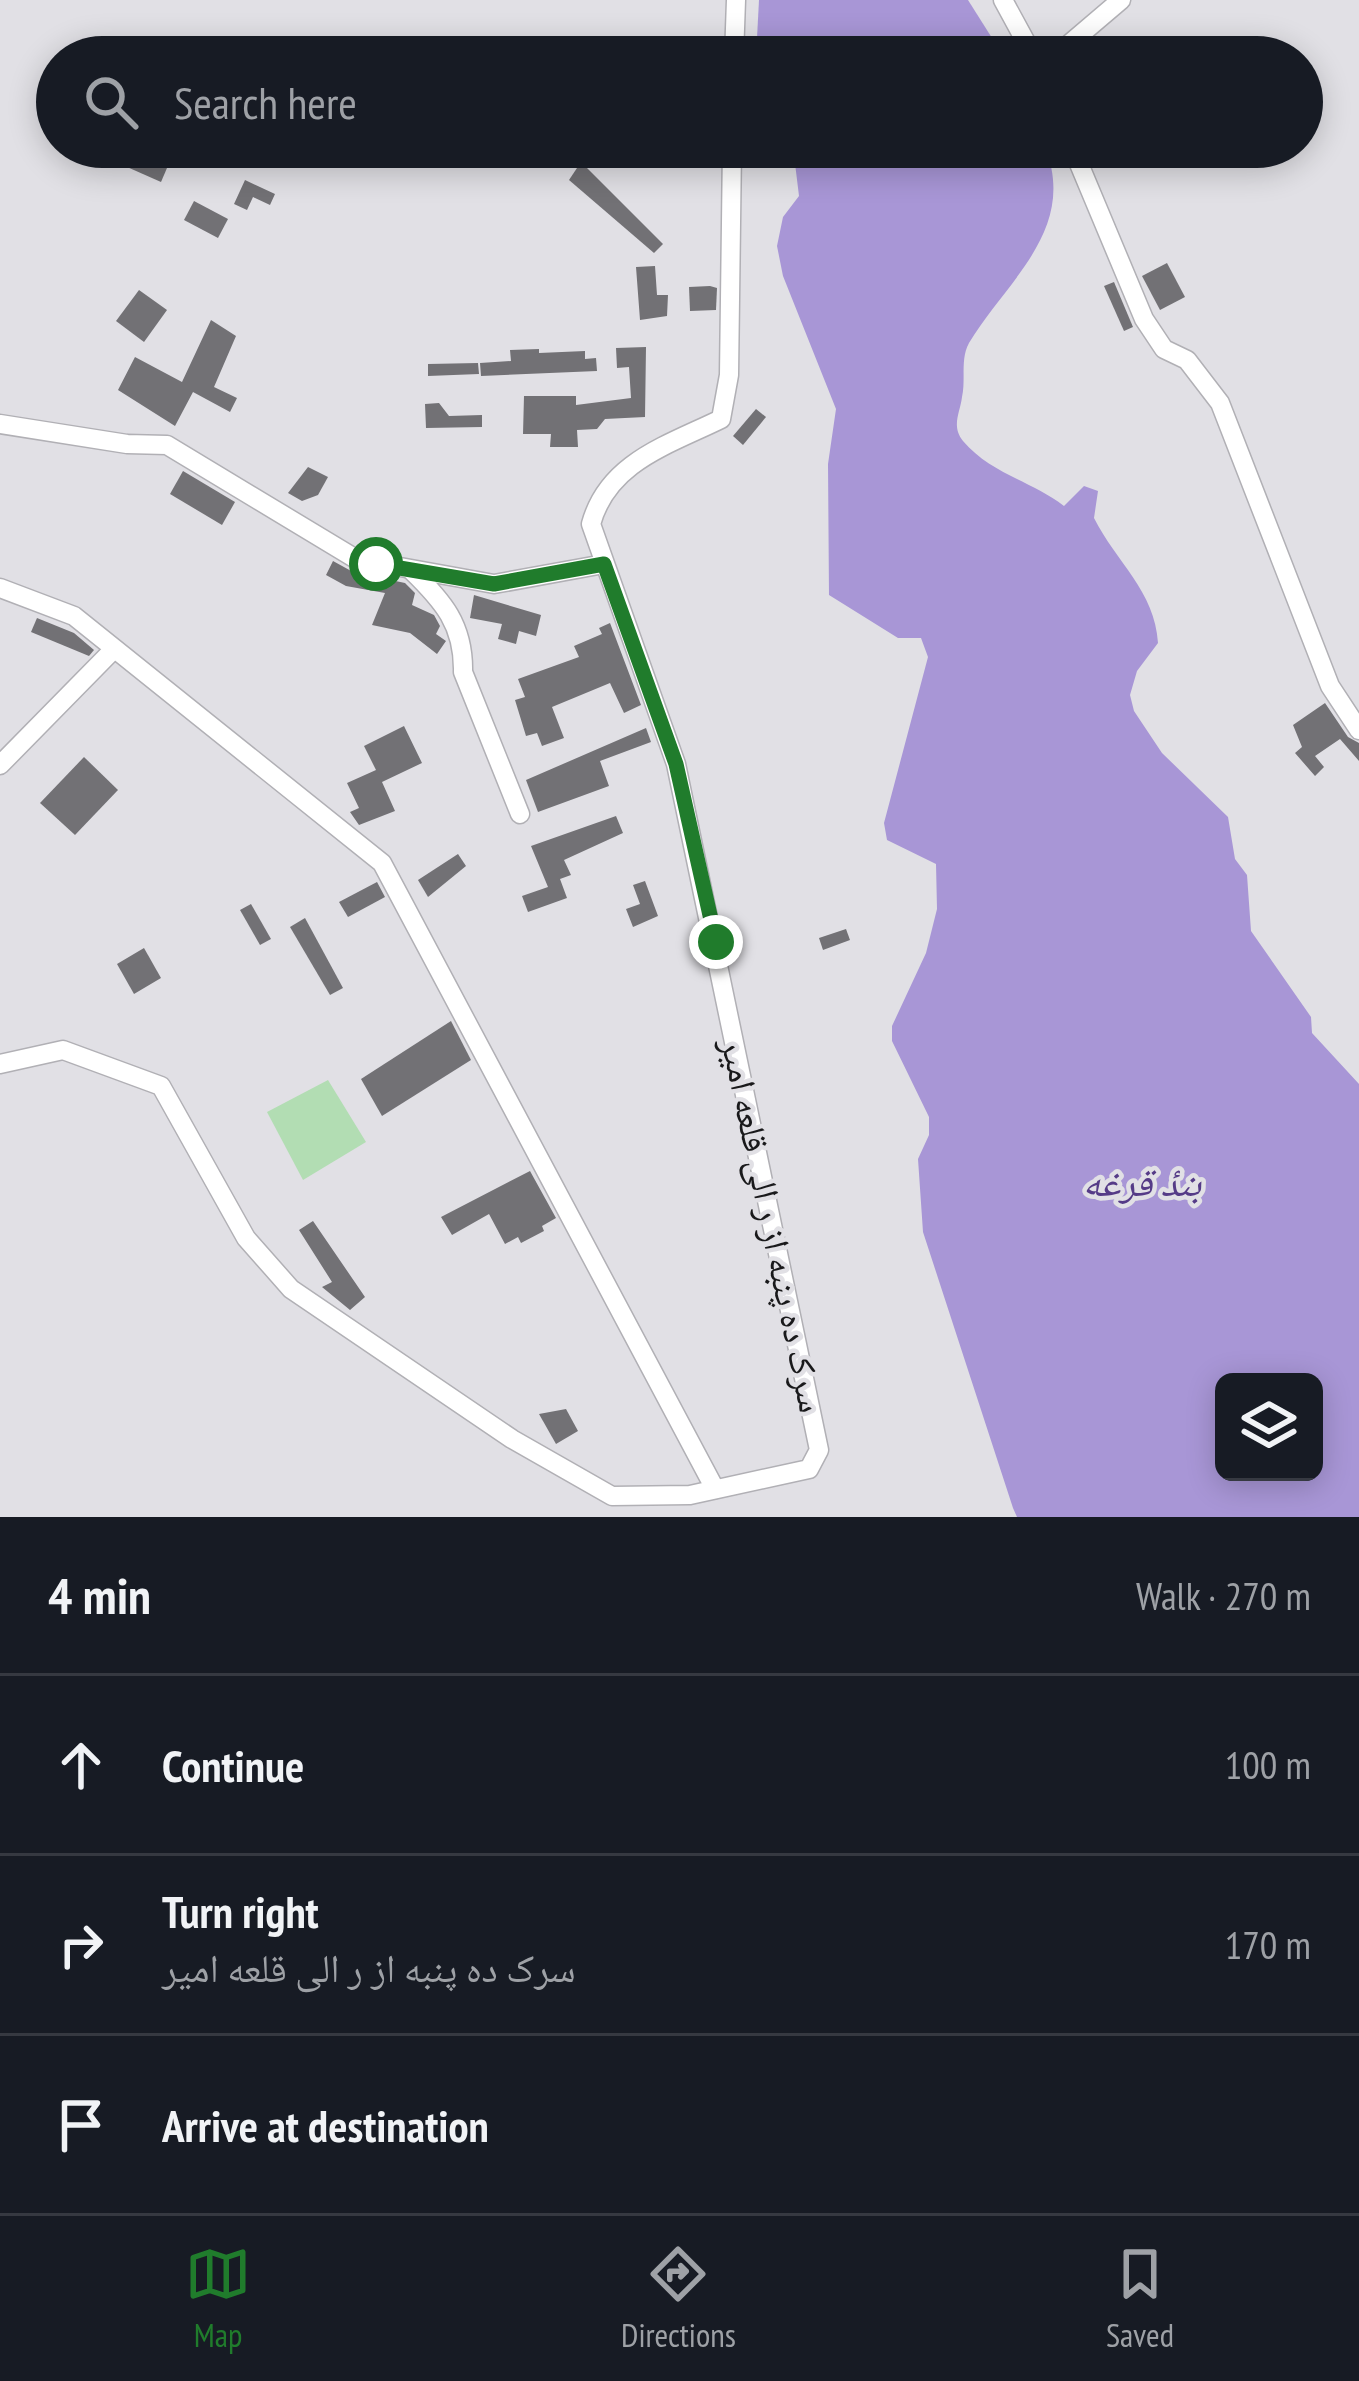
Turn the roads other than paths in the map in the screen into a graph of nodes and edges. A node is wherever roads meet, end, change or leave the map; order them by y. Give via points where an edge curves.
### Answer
1 (736, 0) edge
2 (1003, 0) edge
3 (1120, 0) edge
4 (735, 36) edge
5 (1023, 36) edge
6 (1078, 36) edge
7 (732, 168) edge
8 (1081, 168) edge
9 (0, 424) edge
10 (604, 564) junction
11 (410, 570) junction
12 (0, 588) edge
13 (114, 649) junction
14 (1359, 730) edge
15 (0, 765) edge
16 (520, 814) dead end
17 (4, 1057) edge
18 (716, 1489) junction

1 - 4 street
2 - 5 street
3 - 6 street
7 - 10 street, سرک ده پنبه از ر الی قلعه امیر via 729,375 721,419 626,465 598,498 591,524
8 - 14 street via 1144,319 1220,403 1330,686
9 - 11 street via 167,445 356,559
10 - 11 street via 494,584
10 - 18 street, سرک ده پنبه از ر الی قلعه امیر via 676,764 820,1450 809,1469
11 - 16 street via 448,605 464,647 463,672
12 - 13 street via 74,616
13 - 15 street
13 - 18 street via 382,863
17 - 18 street, سرک ده پنبه از ر الی قلعه امیر via 63,1050 161,1086 246,1238 291,1288 512,1439 612,1496

